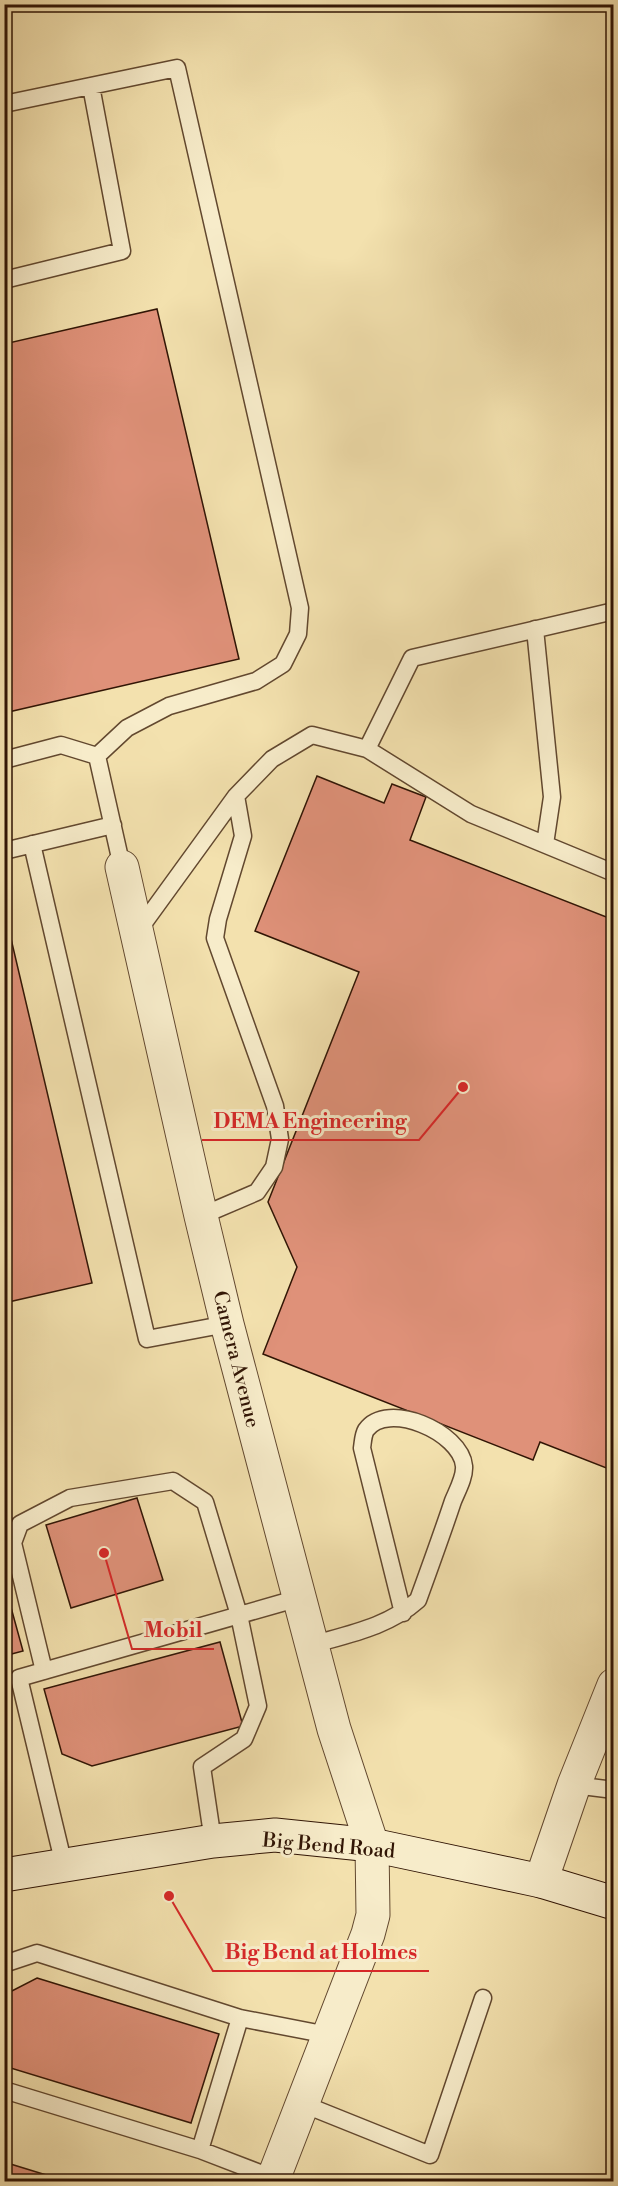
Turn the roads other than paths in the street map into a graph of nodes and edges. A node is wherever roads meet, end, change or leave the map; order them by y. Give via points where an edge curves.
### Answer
1 (90, 86) junction
2 (4, 104) edge
3 (4, 280) edge
4 (614, 610) edge
5 (535, 629) junction
6 (367, 749) junction
7 (97, 756) junction
8 (4, 760) edge
9 (236, 796) junction
10 (113, 825) junction
11 (32, 844) junction
12 (544, 844) junction
13 (4, 851) edge
14 (122, 867) joint
15 (614, 873) edge
16 (137, 933) junction
17 (201, 1216) junction
18 (227, 1324) junction
19 (299, 1598) junction
20 (403, 1613) junction
21 (239, 1615) junction
22 (311, 1645) junction
23 (44, 1671) junction
24 (614, 1686) edge
25 (574, 1785) junction
26 (614, 1790) edge
27 (213, 1841) junction
28 (372, 1845) junction
29 (64, 1865) junction
30 (4, 1875) edge
31 (541, 1881) junction
32 (614, 1903) edge
33 (4, 1964) edge
34 (483, 1998) dead end
35 (240, 2018) junction
36 (328, 2035) junction
37 (4, 2090) edge
38 (303, 2104) junction
39 (200, 2150) junction
40 (272, 2180) edge

1 - 2 lane
1 - 3 lane via 122,251
1 - 7 lane via 177,68 300,608 298,634 283,664 256,681 169,706 127,728
4 - 5 lane
5 - 6 lane via 412,658
5 - 12 lane via 552,797
6 - 9 lane via 312,735 272,759
6 - 12 lane via 471,814
7 - 8 lane via 61,745
7 - 10 lane
9 - 16 lane
9 - 17 lane via 243,836 215,938 275,1106 280,1139 274,1167 257,1192
10 - 11 lane
10 - 14 lane
11 - 13 lane
11 - 18 lane via 147,1339
12 - 15 lane
14 - 16 street, Camera Avenue
16 - 17 street, Camera Avenue
17 - 18 street, Camera Avenue
18 - 19 street, Camera Avenue
19 - 21 lane
19 - 22 street, Camera Avenue
20 - 20 lane via 418,1600 464,1467 459,1451 444,1434 389,1417 374,1422 365,1432 362,1448
20 - 22 lane
21 - 23 lane
21 - 23 lane via 205,1502 173,1481 70,1498 20,1524 13,1543
21 - 27 lane via 258,1706 244,1739 202,1767
22 - 28 street, Camera Avenue
23 - 29 lane via 19,1678
24 - 25 street
25 - 26 lane
25 - 31 street
27 - 28 street, Big Bend Road via 275,1835
27 - 29 street, Big Bend Road
28 - 31 street, Big Bend Road
28 - 36 street, Camera Avenue via 373,1915
29 - 30 street, Big Bend Road
31 - 32 street, Big Bend Road
33 - 35 lane via 37,1953
34 - 38 lane via 430,2155
35 - 36 lane
35 - 39 lane
36 - 38 street, Camera Avenue
37 - 39 lane
38 - 40 street, Camera Avenue
39 - 40 lane

